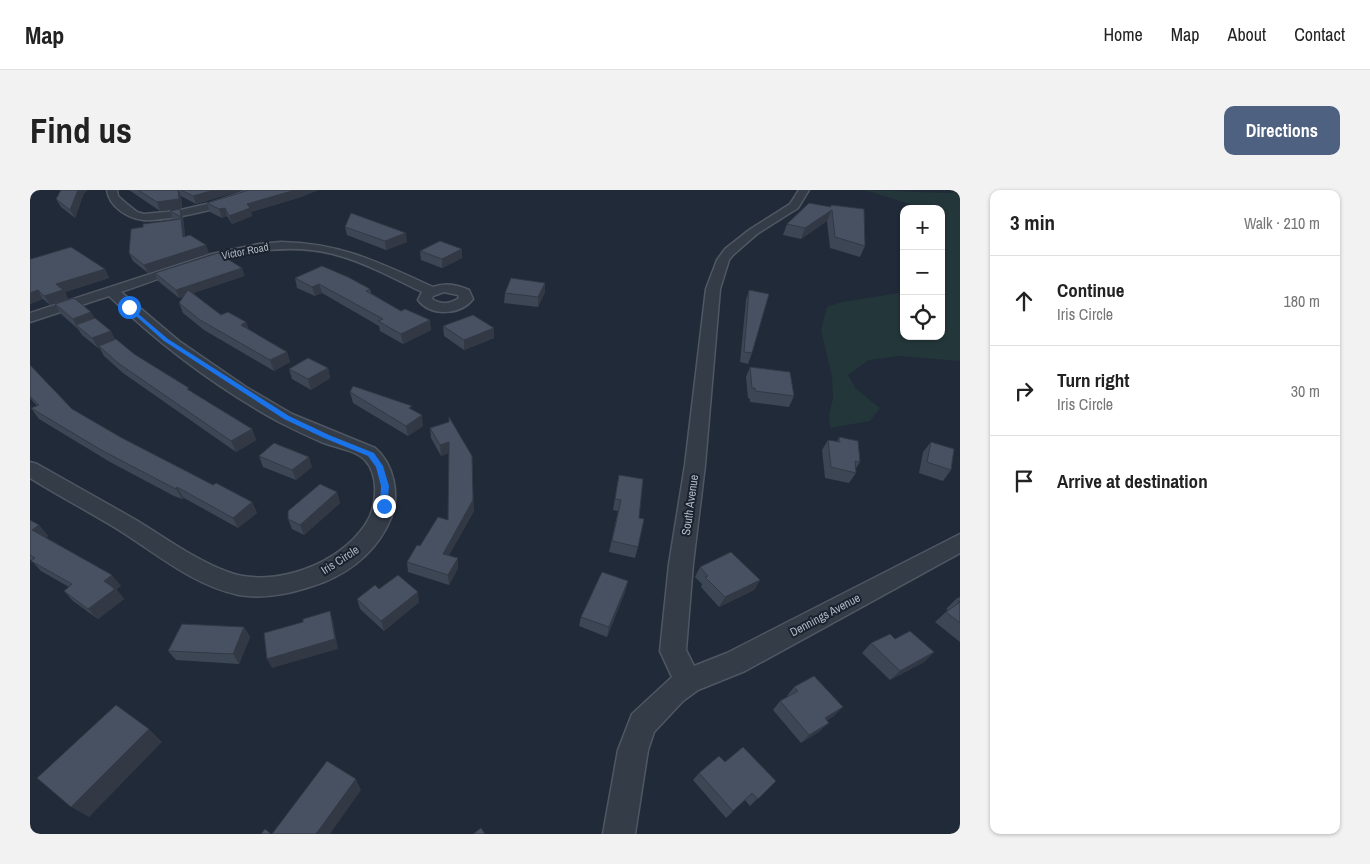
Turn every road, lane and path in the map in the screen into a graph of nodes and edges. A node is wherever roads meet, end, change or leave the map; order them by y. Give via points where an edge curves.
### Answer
1 (112, 190) edge
2 (257, 190) edge
3 (804, 190) edge
4 (112, 291) junction
5 (431, 291) dead end
6 (30, 318) edge
7 (30, 469) edge
8 (960, 544) edge
9 (688, 680) junction
10 (620, 834) edge

1 - 2 street via 113,197 132,214 149,218 238,198
3 - 9 street, South Avenue via 794,206 729,252 713,289 673,651
4 - 5 street, Victor Road via 224,254 283,245 328,249
4 - 6 street, Victor Road
4 - 7 street, Iris Circle via 166,340 232,384 287,418 371,454 379,466 385,486 384,506 378,524 361,548 314,576 277,586 239,585 184,560
8 - 9 street, Dennings Avenue via 736,662
9 - 10 street via 642,724 633,750

